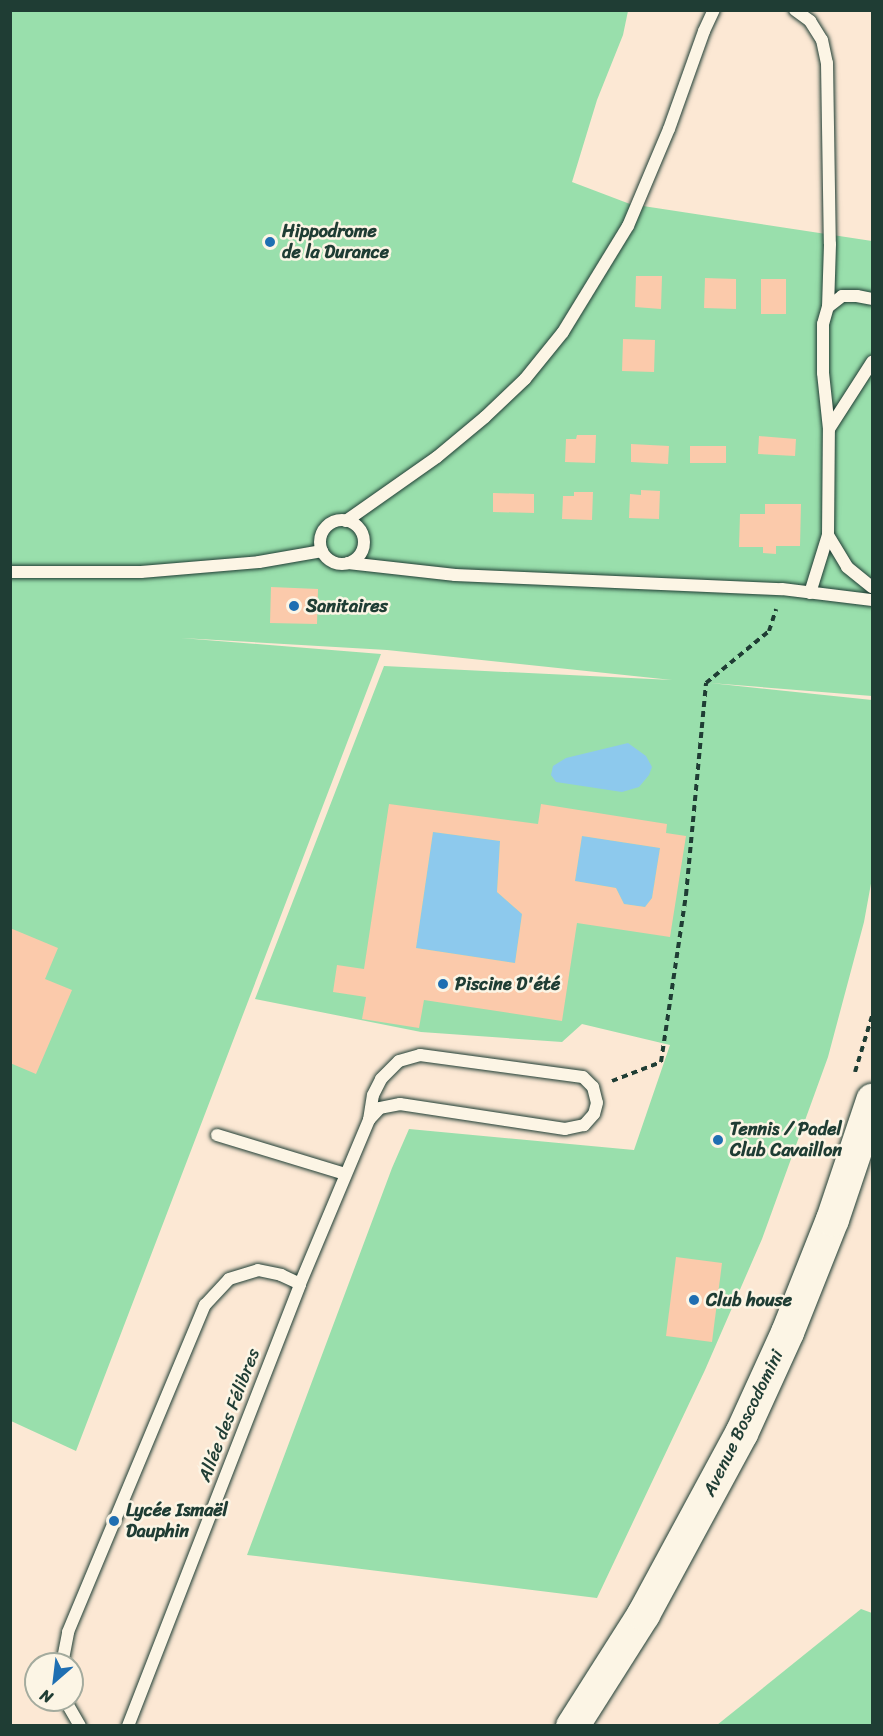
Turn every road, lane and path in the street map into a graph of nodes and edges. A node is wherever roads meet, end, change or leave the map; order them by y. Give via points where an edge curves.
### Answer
1 (714, 10) edge
2 (795, 10) edge
3 (873, 299) edge
4 (828, 307) junction
5 (873, 362) edge
6 (829, 429) junction
7 (346, 521) junction
8 (828, 535) junction
9 (322, 551) junction
10 (348, 563) junction
11 (10, 572) edge
12 (873, 587) edge
13 (782, 588) junction
14 (810, 593) junction
15 (873, 600) edge
16 (873, 1016) edge
17 (593, 1087) junction
18 (863, 1089) edge
19 (369, 1120) junction
20 (218, 1135) dead end
21 (345, 1174) junction
22 (300, 1284) junction
23 (64, 1652) edge
24 (72, 1712) edge
25 (80, 1725) edge
26 (128, 1725) edge
27 (572, 1725) edge

1 - 7 lane via 628,226 563,332 525,379 485,417 437,457
2 - 4 lane via 810,21 822,40 827,63
3 - 4 lane via 842,296
4 - 6 lane via 823,324 823,373
5 - 6 lane
6 - 8 lane
7 - 9 lane via 336,521 324,530
7 - 10 lane via 360,530 364,543 359,556
8 - 12 lane via 847,567
8 - 14 lane
9 - 10 lane via 333,562
9 - 11 lane via 259,562 141,572
10 - 13 lane via 455,574
13 - 14 lane
13 - 17 path via 770,631 706,683 686,895 661,1062
14 - 15 lane
16 - 18 path
17 - 19 lane via 597,1103 594,1114 584,1125 565,1129 400,1104 380,1108
17 - 19 lane, Allée des Félibres via 583,1077 569,1073 420,1056 399,1061 381,1079 373,1095
18 - 27 main road, Avenue Boscodomini via 832,1219 741,1433 644,1614
19 - 21 lane, Allée des Félibres
20 - 21 lane
21 - 22 lane, Allée des Félibres
22 - 23 lane via 258,1270 229,1279 205,1305 68,1632
22 - 26 lane, Allée des Félibres
24 - 25 lane

